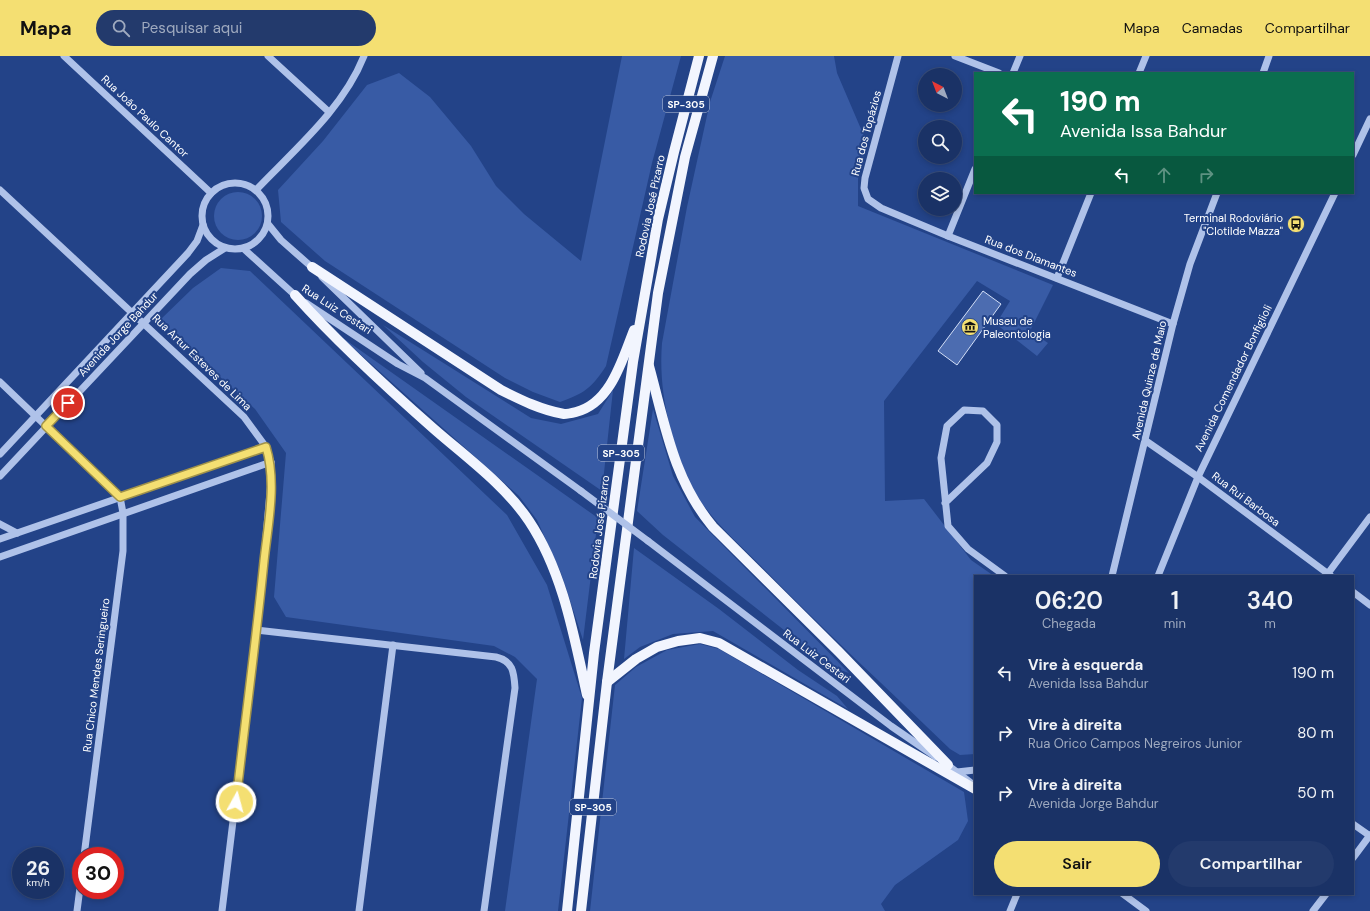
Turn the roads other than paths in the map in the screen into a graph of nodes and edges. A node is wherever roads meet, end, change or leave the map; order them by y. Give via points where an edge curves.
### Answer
1 (64, 56) edge
2 (268, 56) edge
3 (364, 56) edge
4 (700, 56) edge
5 (713, 56) edge
6 (898, 56) edge
7 (955, 56) edge
8 (1020, 56) edge
9 (1146, 56) edge
10 (1269, 56) edge
11 (996, 72) edge
12 (1013, 72) edge
13 (1139, 72) edge
14 (1263, 72) edge
15 (329, 112) junction
16 (1370, 119) edge
17 (1354, 152) edge
18 (974, 171) edge
19 (0, 190) edge
20 (256, 190) junction
21 (211, 193) junction
22 (1091, 194) edge
23 (1218, 194) edge
24 (1334, 194) edge
25 (881, 208) joint
26 (268, 224) junction
27 (203, 225) junction
28 (948, 236) junction
29 (225, 248) junction
30 (244, 249) junction
31 (312, 267) junction
32 (1057, 278) junction
33 (294, 295) junction
34 (132, 311) junction
35 (640, 317) junction
36 (144, 322) junction
37 (1173, 324) junction
38 (648, 361) junction
39 (425, 378) junction
40 (0, 382) edge
41 (36, 416) junction
42 (46, 426) junction
43 (1146, 441) junction
44 (266, 447) junction
45 (0, 454) edge
46 (271, 462) junction
47 (0, 476) edge
48 (1198, 477) junction
49 (120, 497) junction
50 (945, 503) junction
51 (123, 513) junction
52 (1370, 517) edge
53 (0, 524) edge
54 (17, 533) junction
55 (0, 539) edge
56 (0, 557) edge
57 (1004, 575) edge
58 (1112, 575) edge
59 (1158, 575) edge
60 (1328, 575) edge
61 (1354, 593) edge
62 (1370, 605) edge
63 (256, 630) junction
64 (393, 645) junction
65 (607, 682) junction
66 (588, 702) junction
67 (948, 766) junction
68 (974, 770) edge
69 (957, 772) junction
70 (974, 785) edge
71 (974, 788) edge
72 (1354, 825) edge
73 (1370, 836) edge
74 (85, 847) edge
75 (1354, 857) edge
76 (1017, 895) edge
77 (1124, 895) edge
78 (1325, 895) edge
79 (79, 899) edge
80 (77, 911) edge
81 (222, 911) edge
82 (359, 911) edge
83 (484, 911) edge
84 (567, 911) edge
85 (581, 911) edge
86 (1010, 911) edge
87 (1146, 911) edge
88 (1313, 911) edge

1 - 21 street, Rua João Paulo Cantor
2 - 15 street
3 - 15 street via 346,92
4 - 35 main road, Rodovia José Pizarro / SP-305 via 664,197
5 - 38 main road, SP-305 via 675,198
6 - 25 street, Rua dos Topázios via 865,178 864,188 868,199
7 - 11 street
8 - 12 street
9 - 13 street
10 - 14 street
15 - 20 street
16 - 17 street
18 - 28 street
19 - 34 street, Rua Artur Esteves de Lima
20 - 21 street via 236,182 218,187
20 - 26 street via 267,203
21 - 27 street via 202,213
22 - 32 street
23 - 37 street, Avenida Quinze de Maio via 1190,264
24 - 48 street, Avenida Comendador Bonfiglioli
25 - 28 street, Rua dos Diamantes
26 - 30 street via 260,239
26 - 31 street, Rua Luiz Cestari via 281,240
27 - 29 street via 211,239
27 - 34 street, Avenida Jorge Bahdur via 188,253
28 - 32 street, Rua dos Diamantes
29 - 30 street
29 - 36 street, Avenida Jorge Bahdur via 206,260
30 - 33 street, Rua Luiz Cestari
31 - 35 main road via 500,390 534,406 566,414 594,404 601,397 620,366
31 - 39 street, Rua Luiz Cestari
32 - 37 street, Rua dos Diamantes
33 - 39 street, Rua Luiz Cestari via 398,364
33 - 66 main road via 381,382 509,497 528,520 540,540 562,592
34 - 36 street, Rua Artur Esteves de Lima
34 - 41 street, Avenida Jorge Bahdur
35 - 66 main road, Rodovia José Pizarro / SP-305
36 - 42 street, Avenida Jorge Bahdur
36 - 44 street, Rua Artur Esteves de Lima via 244,417
37 - 43 street, Avenida Quinze de Maio
38 - 65 main road, SP-305
38 - 67 main road via 675,462 699,510
39 - 67 street, Rua Luiz Cestari, bridge via 581,491 891,726
40 - 41 street
41 - 42 street
41 - 45 street, Avenida Jorge Bahdur
42 - 47 street, Avenida Jorge Bahdur
42 - 49 street
43 - 48 street, Rua Rui Barbosa
43 - 58 street, Avenida Quinze de Maio
44 - 46 street, Rua Artur Esteves de Lima
44 - 49 street
46 - 51 street
46 - 63 street, Rua Artur Esteves de Lima via 270,501
48 - 59 street, Avenida Comendador Bonfiglioli
48 - 60 street, Rua Rui Barbosa
49 - 51 street, Rua Chico Mendes Seringueiro
49 - 54 street
50 - 50 street via 941,458 947,426 964,410 983,411 997,425 997,442 987,463
50 - 57 street via 948,526 968,550
51 - 56 street
51 - 74 street, Rua Chico Mendes Seringueiro via 123,551
52 - 60 street
53 - 54 street
54 - 55 street
61 - 62 street
63 - 64 street
63 - 81 street, Rua Artur Esteves de Lima
64 - 82 street
64 - 83 street via 496,656 507,661 514,671 515,688
65 - 71 main road via 636,659 657,647 700,638 719,643
65 - 85 main road, SP-305
66 - 84 main road, Rodovia José Pizarro / SP-305
67 - 69 street, Rua Luiz Cestari
68 - 69 street
69 - 70 street, Rua Luiz Cestari
72 - 73 street
73 - 75 street
76 - 86 street
77 - 87 street
78 - 88 street
79 - 80 street

